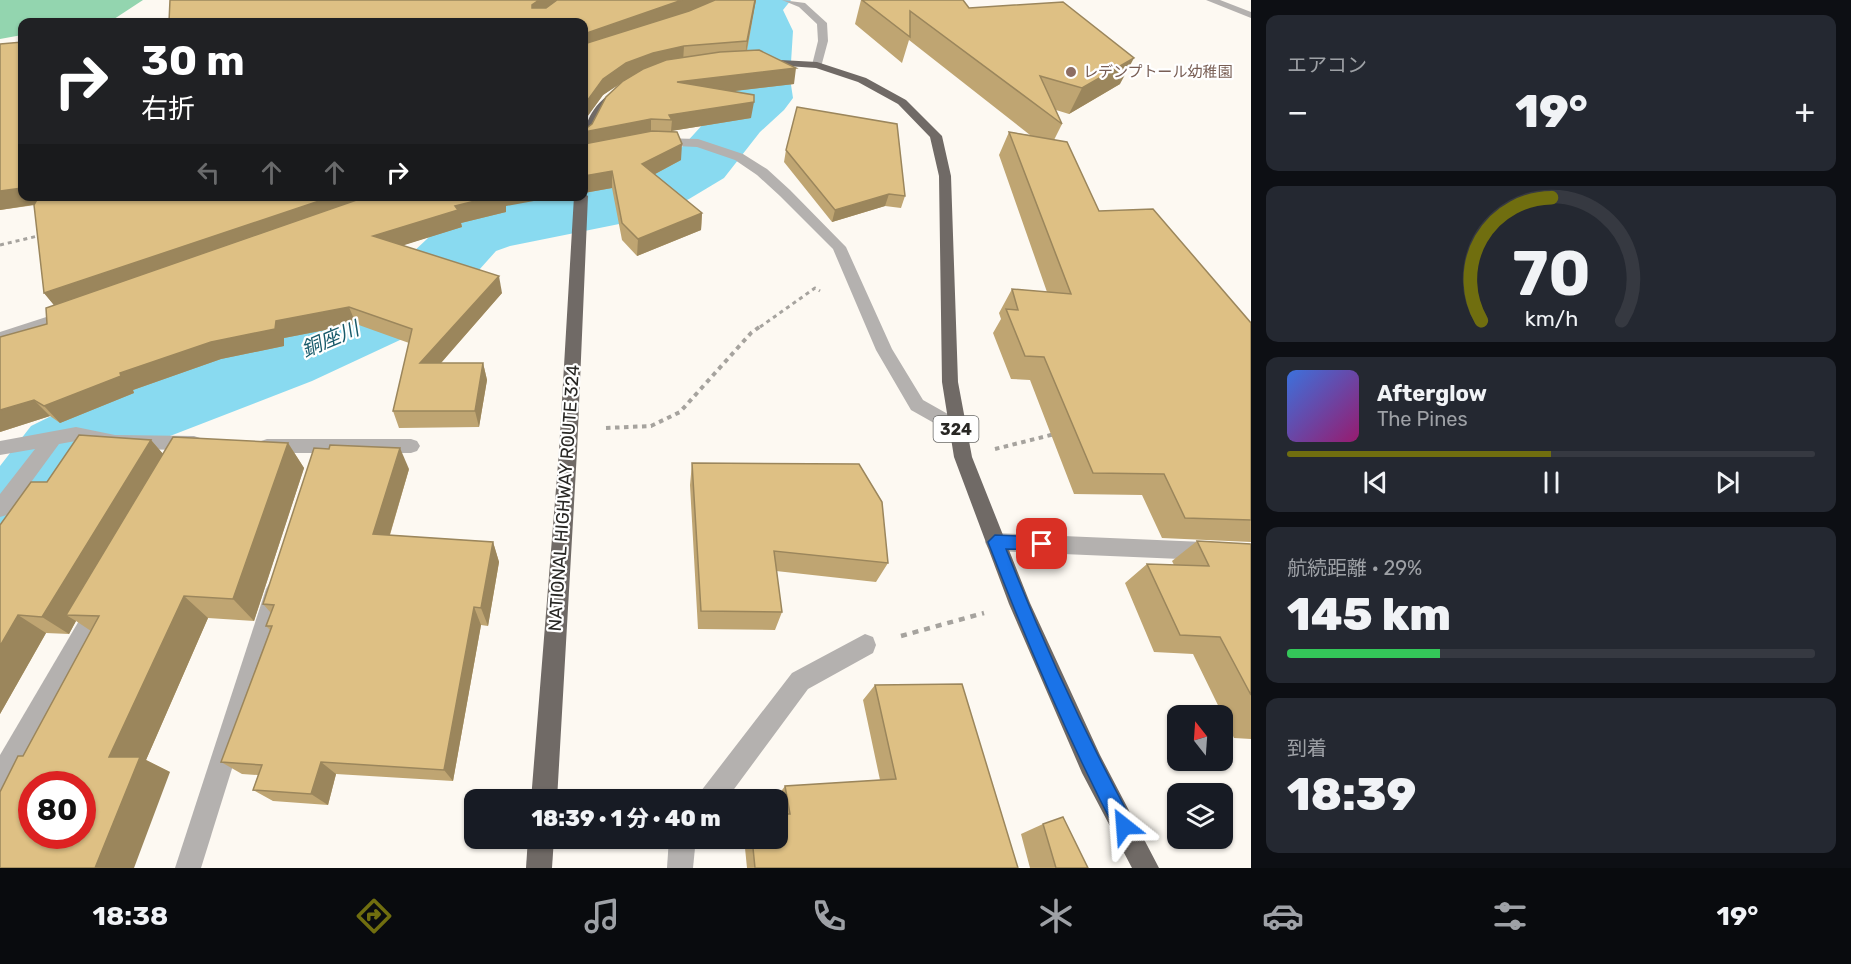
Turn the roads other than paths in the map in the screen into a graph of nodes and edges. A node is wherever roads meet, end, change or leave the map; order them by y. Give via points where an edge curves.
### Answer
1 (787, 0) edge
2 (1211, 0) edge
3 (1251, 15) edge
4 (754, 62) edge
5 (817, 65) junction
6 (629, 84) edge
7 (588, 128) edge
8 (642, 143) edge
9 (580, 201) edge
10 (85, 309) edge
11 (0, 338) edge
12 (956, 427) junction
13 (54, 437) junction
14 (193, 443) junction
15 (216, 444) edge
16 (252, 445) edge
17 (411, 446) dead end
18 (322, 447) junction
19 (0, 448) edge
20 (181, 464) edge
21 (315, 470) edge
22 (0, 509) edge
23 (995, 542) junction
24 (1251, 553) edge
25 (282, 572) edge
26 (105, 596) edge
27 (865, 645) road end
28 (0, 779) edge
29 (545, 789) edge
30 (718, 789) edge
31 (540, 849) edge
32 (681, 849) edge
33 (188, 868) edge
34 (539, 868) edge
35 (680, 868) edge
36 (1146, 868) edge

1 - 5 street via 802,5 822,23 823,41
2 - 3 street
4 - 5 highway, 324
5 - 12 highway, 324 via 884,91 919,117 936,136 945,176 950,381
6 - 7 highway via 598,110
8 - 12 street via 698,143 739,157 762,171 840,247 884,350 917,405
9 - 29 highway, NATIONAL HIGHWAY ROUTE 324
10 - 11 street
12 - 23 highway, 324 via 963,457
13 - 14 street via 76,434 115,442
13 - 19 street
13 - 22 street
14 - 15 street
14 - 20 street
16 - 18 street
17 - 18 street
18 - 21 street
23 - 24 street
23 - 36 highway, 324 via 1091,764
25 - 33 street
26 - 28 street
27 - 30 street via 800,681
31 - 34 highway
32 - 35 street

